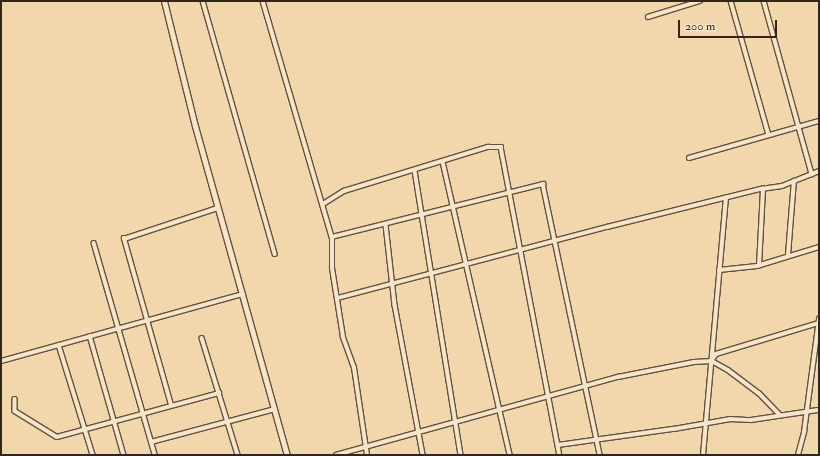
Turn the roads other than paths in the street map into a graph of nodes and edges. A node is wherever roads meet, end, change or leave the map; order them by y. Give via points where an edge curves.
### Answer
1 (164, 1) edge
2 (203, 1) edge
3 (263, 1) edge
4 (700, 1) edge
5 (731, 1) edge
6 (764, 1) edge
7 (648, 17) dead end
8 (819, 121) edge
9 (799, 126) junction
10 (769, 135) junction
11 (689, 158) dead end
12 (443, 162) junction
13 (415, 171) junction
14 (819, 171) edge
15 (812, 174) junction
16 (794, 181) junction
17 (763, 189) junction
18 (510, 192) junction
19 (726, 198) junction
20 (323, 204) junction
21 (218, 208) junction
22 (453, 208) junction
23 (423, 215) junction
24 (386, 225) junction
25 (332, 238) junction
26 (555, 240) junction
27 (94, 243) dead end
28 (819, 247) edge
29 (520, 251) junction
30 (275, 254) dead end
31 (788, 255) junction
32 (466, 265) junction
33 (759, 266) junction
34 (719, 270) junction
35 (431, 273) junction
36 (393, 284) junction
37 (243, 294) junction
38 (338, 298) junction
39 (819, 319) edge
40 (147, 320) junction
41 (819, 323) edge
42 (118, 328) junction
43 (90, 336) junction
44 (202, 338) dead end
45 (59, 345) junction
46 (1, 361) edge
47 (712, 361) junction
48 (584, 386) junction
49 (219, 393) junction
50 (547, 396) junction
51 (15, 399) dead end
52 (171, 405) junction
53 (275, 409) junction
54 (499, 409) junction
55 (819, 410) edge
56 (806, 412) junction
57 (143, 413) junction
58 (780, 414) junction
59 (114, 421) junction
60 (455, 421) junction
61 (227, 422) junction
62 (706, 423) junction
63 (86, 429) junction
64 (419, 431) junction
65 (597, 439) junction
66 (152, 442) junction
67 (558, 445) junction
68 (366, 448) junction
69 (93, 455) edge
70 (124, 455) edge
71 (155, 455) edge
72 (238, 455) edge
73 (287, 455) edge
74 (336, 455) edge
75 (367, 455) edge
76 (423, 455) edge
77 (461, 455) edge
78 (510, 455) edge
79 (560, 455) edge
80 (600, 455) edge
81 (703, 455) edge
82 (798, 455) edge

1 - 21 street
2 - 30 street
3 - 20 street
4 - 7 street
5 - 10 street
6 - 9 street
8 - 9 street
9 - 10 street
9 - 15 street
10 - 11 street
12 - 13 street
12 - 18 street via 494,146 501,147
12 - 22 street
13 - 20 street via 344,191
13 - 23 street
14 - 15 street
15 - 16 street
16 - 17 street
16 - 31 street
17 - 19 street
17 - 33 street
18 - 22 street
18 - 26 street via 543,184
18 - 29 street
19 - 26 street
19 - 34 street
20 - 25 street
21 - 37 street
21 - 40 street via 124,238
22 - 23 street
22 - 32 street
23 - 24 street
23 - 35 street
24 - 25 street
24 - 36 street
25 - 38 street via 332,268
26 - 29 street
26 - 48 street
27 - 42 street
28 - 31 street
29 - 32 street
29 - 50 street
31 - 33 street
32 - 35 street
32 - 54 street
33 - 34 street
34 - 47 street
35 - 36 street
35 - 60 street
36 - 38 street
36 - 64 street
37 - 40 street
37 - 53 street
38 - 68 street via 343,340 354,368
39 - 41 street
40 - 42 street
40 - 52 street
41 - 47 street via 716,354
41 - 56 street
42 - 43 street
42 - 57 street
43 - 45 street
43 - 59 street
44 - 49 street
45 - 46 street
45 - 63 street
47 - 48 street via 674,365
47 - 58 street via 759,393
47 - 62 street
48 - 50 street
48 - 65 street
49 - 52 street
49 - 61 street
50 - 54 street
50 - 67 street
51 - 63 street via 15,411 57,437
52 - 57 street
53 - 61 street
53 - 73 street
54 - 60 street
54 - 78 street
55 - 56 street
56 - 58 street
56 - 82 street
57 - 59 street
57 - 66 street
58 - 62 street
59 - 63 street
59 - 70 street
60 - 64 street
60 - 77 street
61 - 66 street
61 - 72 street
62 - 65 street
62 - 81 street
63 - 69 street
64 - 68 street
64 - 76 street
65 - 67 street
65 - 80 street
66 - 71 street
67 - 79 street
68 - 74 street
68 - 75 street

